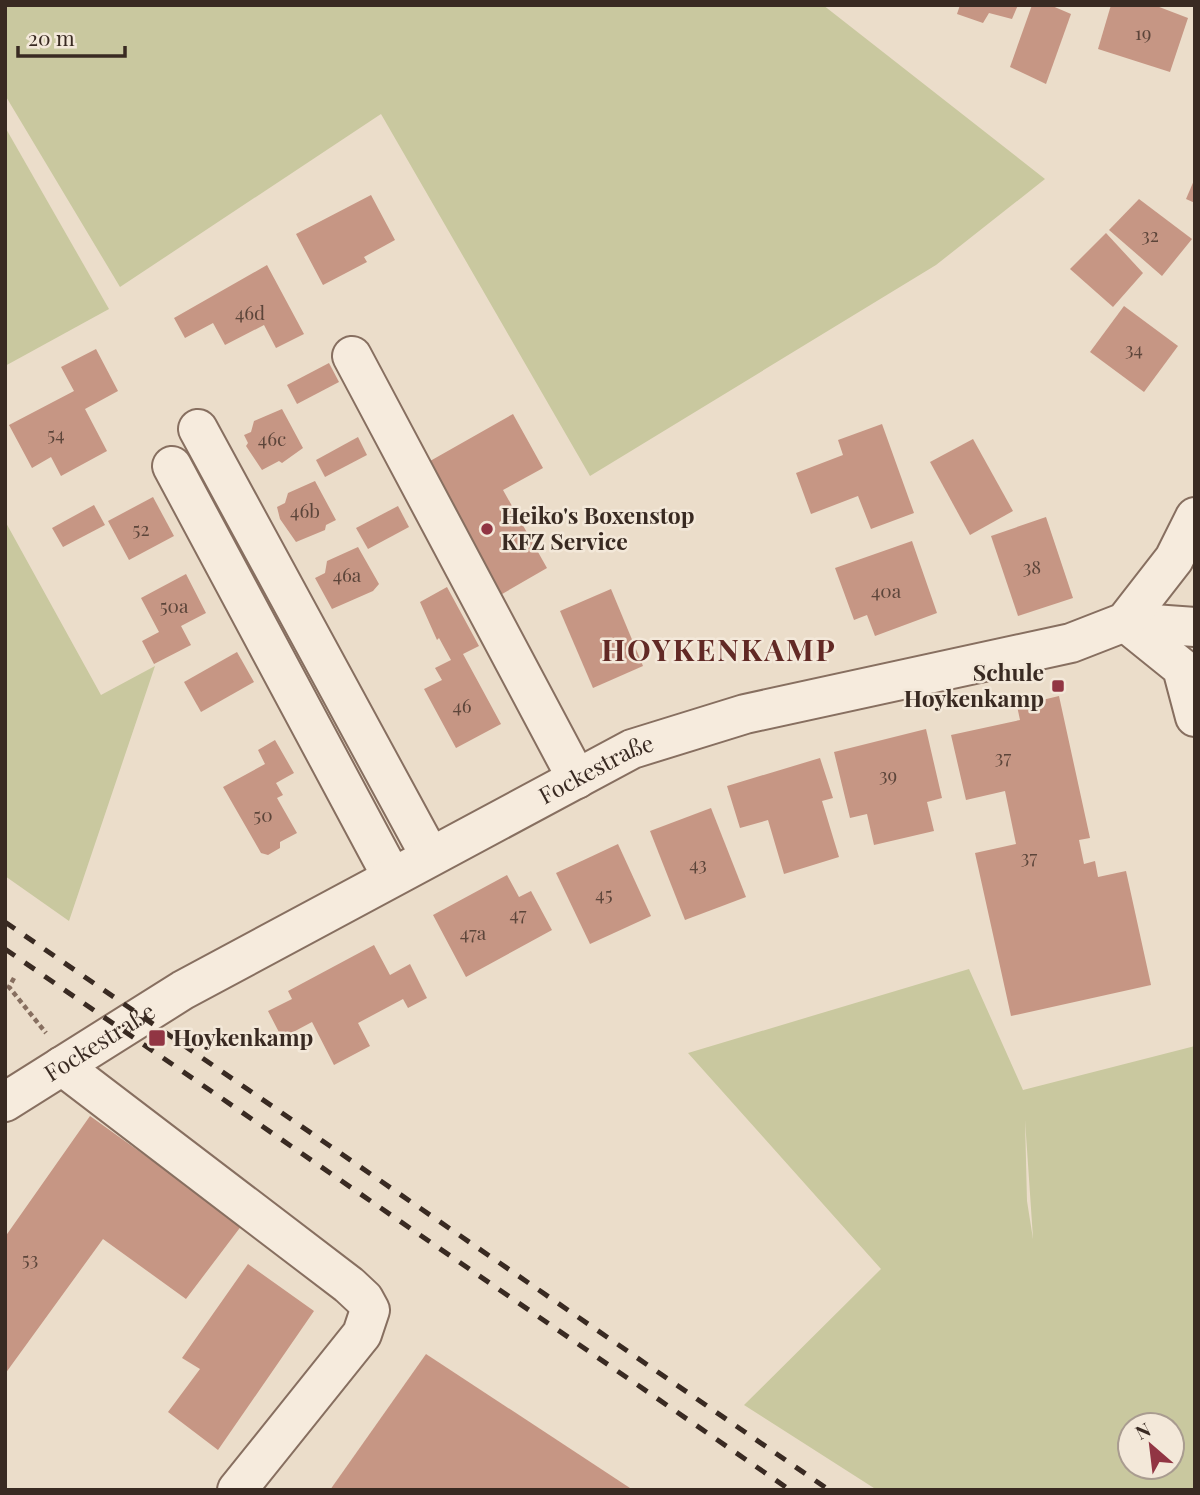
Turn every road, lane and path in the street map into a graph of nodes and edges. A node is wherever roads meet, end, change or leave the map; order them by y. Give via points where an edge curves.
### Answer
1 (352, 356) dead end
2 (198, 429) dead end
3 (172, 466) dead end
4 (1195, 517) edge
5 (1125, 622) junction
6 (1195, 627) edge
7 (1195, 718) edge
8 (577, 779) junction
9 (430, 856) junction
10 (392, 877) junction
11 (14, 978) dead end
12 (65, 1064) junction
13 (5, 1102) edge
14 (237, 1490) edge

1 - 8 street
2 - 9 street
3 - 10 street
4 - 5 street via 1174,559
5 - 6 street
5 - 7 street via 1182,667
5 - 8 street, Fockestraße via 1071,643 745,714 632,749
8 - 9 street, Fockestraße
9 - 10 street, Fockestraße
10 - 12 street, Fockestraße via 183,990
11 - 12 path via 9,987
12 - 13 street, Fockestraße
12 - 14 street via 349,1285 370,1310 362,1334

